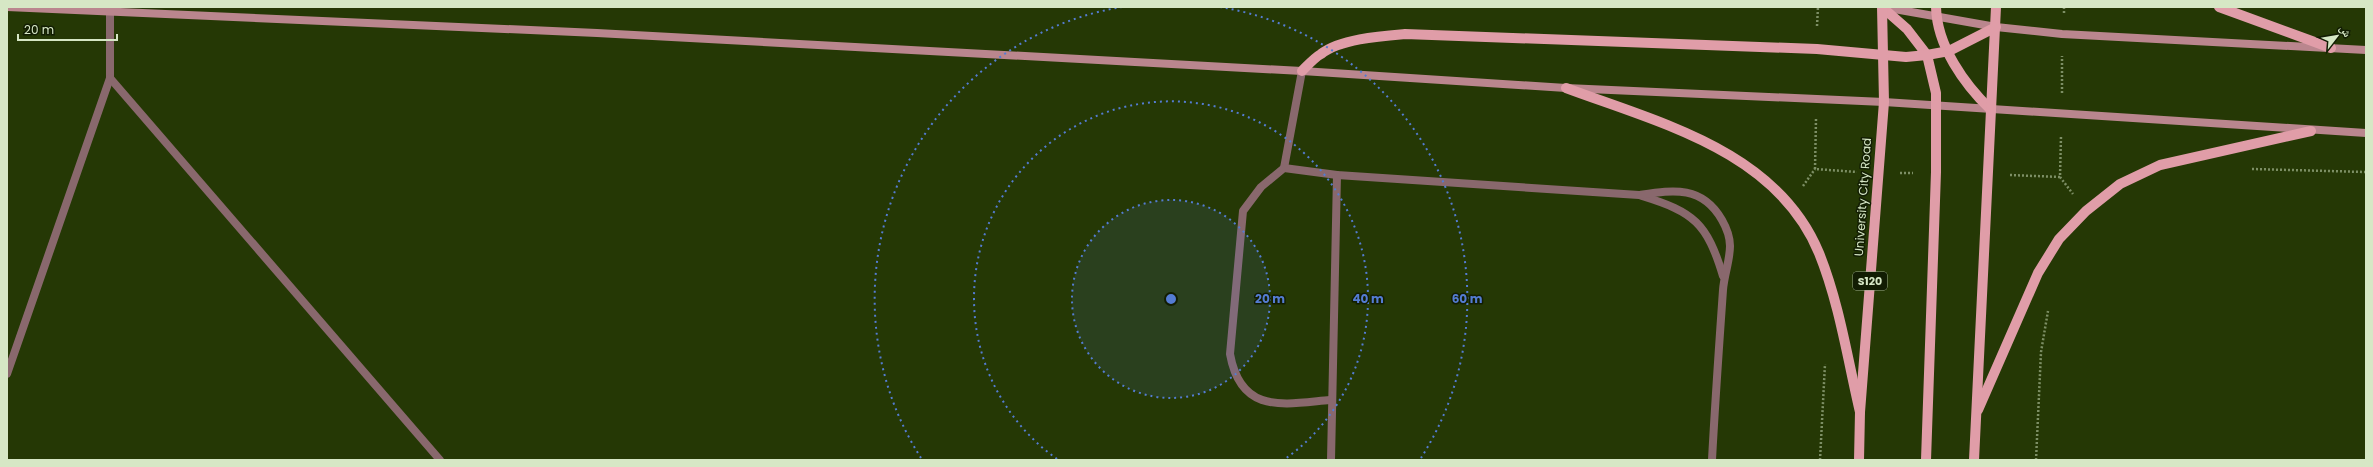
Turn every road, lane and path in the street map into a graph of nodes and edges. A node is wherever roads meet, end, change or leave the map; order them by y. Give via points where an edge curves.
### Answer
1 (7, 7) edge
2 (1878, 7) edge
3 (1882, 7) edge
4 (1936, 7) edge
5 (1996, 7) edge
6 (2219, 7) edge
7 (110, 13) junction
8 (1936, 18) junction
9 (1996, 27) junction
10 (2330, 48) junction
11 (1948, 50) junction
12 (2366, 50) edge
13 (1883, 55) junction
14 (1927, 55) junction
15 (1302, 71) junction
16 (110, 78) junction
17 (1566, 88) junction
18 (1884, 102) junction
19 (1936, 106) junction
20 (1991, 110) junction
21 (2311, 131) junction
22 (2366, 133) edge
23 (1284, 168) junction
24 (2247, 169) dead end
25 (2366, 172) edge
26 (1337, 175) junction
27 (1639, 195) junction
28 (1724, 279) junction
29 (2049, 304) dead end
30 (7, 374) edge
31 (1330, 400) junction
32 (1978, 410) junction
33 (1860, 412) junction
34 (440, 460) edge
35 (1331, 460) edge
36 (1712, 460) edge
37 (1859, 460) edge
38 (1926, 460) edge
39 (1974, 460) edge
40 (2036, 460) edge

1 - 7 main road
2 - 3 main road
3 - 8 main road
3 - 13 main road, University City Road / S120
3 - 14 main road via 1907,29
4 - 8 main road
5 - 9 main road
6 - 10 main road
7 - 15 main road via 597,33
7 - 16 lane
8 - 9 main road
8 - 11 main road
9 - 10 main road via 2070,35
9 - 11 main road
9 - 20 main road
10 - 12 main road
11 - 14 main road
11 - 20 main road via 1966,83
13 - 14 main road
13 - 15 main road via 1817,49 1405,34 1376,36 1348,42 1322,53
13 - 18 main road, University City Road / S120
14 - 19 main road via 1934,80
15 - 17 main road
15 - 23 lane
16 - 30 lane
16 - 34 lane
17 - 18 main road
17 - 33 main road via 1686,133 1719,149 1746,164 1769,182 1790,204 1819,253 1828,278
18 - 19 main road
18 - 33 main road, University City Road / S120
19 - 20 main road
19 - 38 main road
20 - 21 main road
20 - 32 main road
21 - 22 main road
21 - 32 main road via 2160,165 2120,184 2086,211 2059,239 2038,273
23 - 26 lane
23 - 31 lane via 1261,187 1243,211 1230,354 1232,370 1245,388 1262,400 1275,404
24 - 25 path
26 - 27 lane
26 - 31 lane
27 - 28 lane via 1673,206 1699,224 1716,252
27 - 28 lane via 1676,190 1703,199 1714,208 1728,233 1730,246
28 - 36 lane
29 - 40 path via 2041,352
31 - 35 lane
32 - 39 main road
33 - 37 main road, University City Road / S120

